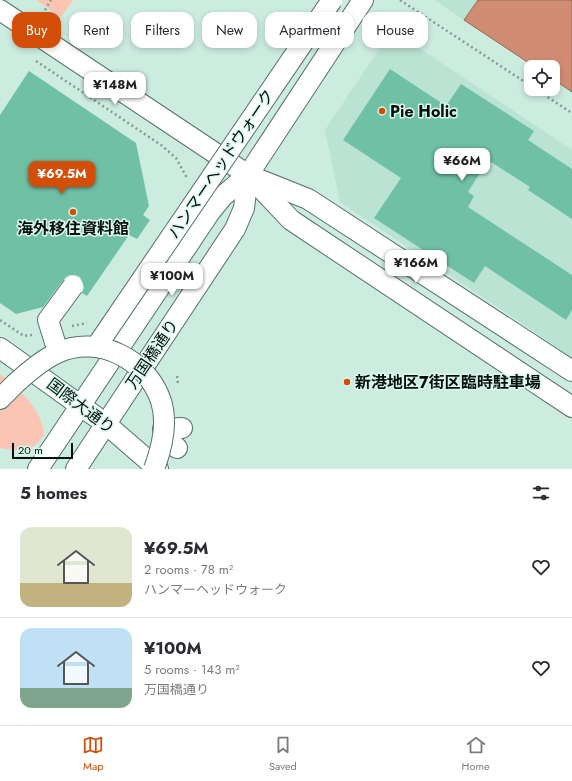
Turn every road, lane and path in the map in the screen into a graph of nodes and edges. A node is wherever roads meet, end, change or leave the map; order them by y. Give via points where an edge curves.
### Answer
1 (51, 0) edge
2 (332, 0) edge
3 (363, 0) edge
4 (400, 0) edge
5 (0, 10) edge
6 (45, 10) dead end
7 (32, 58) dead end
8 (524, 81) edge
9 (546, 96) edge
10 (572, 113) edge
11 (248, 175) junction
12 (187, 181) dead end
13 (73, 286) dead end
14 (96, 347) junction
15 (0, 348) edge
16 (58, 352) junction
17 (572, 371) edge
18 (0, 399) edge
19 (81, 405) junction
20 (572, 407) edge
21 (106, 424) junction
22 (38, 469) edge
23 (76, 469) edge
24 (154, 469) edge
25 (158, 469) edge

1 - 6 path
2 - 14 street, ハンマーヘッドウォーク, bridge
3 - 11 street
4 - 8 path
5 - 11 street
7 - 12 path via 161,145 176,158
9 - 10 path
11 - 17 street via 308,199
11 - 19 street, 万国橋通り via 223,196 210,212
11 - 20 street via 291,220
11 - 21 street, 万国橋通り via 244,208 235,229
13 - 16 street, bridge via 48,320
14 - 16 street, bridge
14 - 24 street, bridge via 111,349 129,358 142,370 161,400 171,436 161,450
15 - 19 street, 国際大通り
16 - 18 street, bridge via 30,371
19 - 21 street, 国際大通り
19 - 22 street, 万国橋通り
21 - 23 street, 万国橋通り
21 - 25 street, 国際大通り

